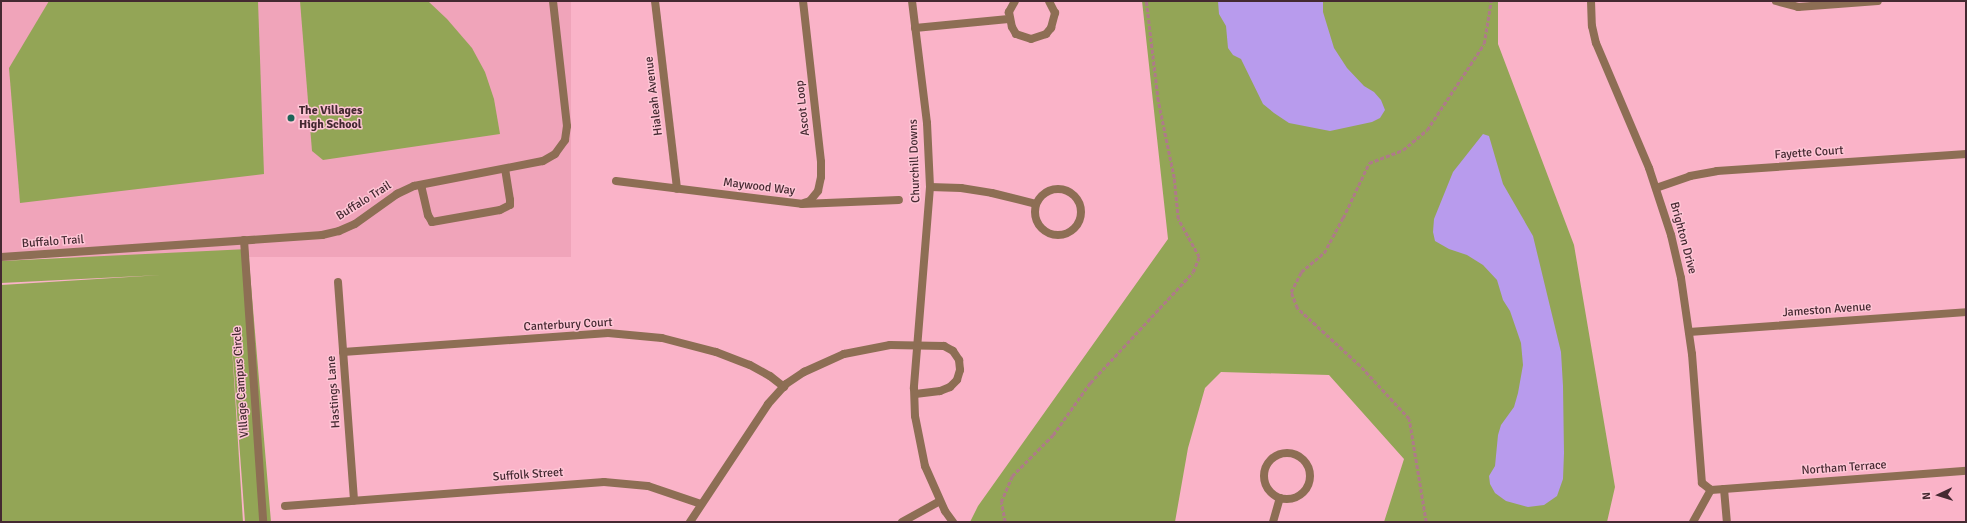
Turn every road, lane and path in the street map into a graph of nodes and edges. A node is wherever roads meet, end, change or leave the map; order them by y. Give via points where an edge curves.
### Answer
1 (553, 1) edge
2 (655, 1) edge
3 (803, 1) edge
4 (912, 1) edge
5 (1015, 1) edge
6 (1049, 1) edge
7 (1146, 1) edge
8 (1491, 1) edge
9 (1591, 1) edge
10 (1776, 1) edge
11 (1878, 1) edge
12 (1009, 20) junction
13 (915, 28) junction
14 (1966, 154) edge
15 (505, 169) junction
16 (616, 181) dead end
17 (421, 185) junction
18 (930, 187) junction
19 (1656, 188) junction
20 (676, 189) junction
21 (899, 200) dead end
22 (802, 204) junction
23 (1036, 204) junction
24 (244, 240) junction
25 (1, 258) edge
26 (338, 282) dead end
27 (1966, 312) edge
28 (1689, 332) junction
29 (917, 345) junction
30 (343, 352) junction
31 (784, 387) junction
32 (914, 394) junction
33 (1966, 471) edge
34 (1711, 490) junction
35 (1724, 490) junction
36 (1280, 498) junction
37 (354, 500) junction
38 (940, 501) junction
39 (701, 504) junction
40 (285, 506) dead end
41 (262, 522) edge
42 (690, 522) edge
43 (902, 522) edge
44 (953, 522) edge
45 (1006, 522) edge
46 (1273, 522) edge
47 (1426, 522) edge
48 (1694, 522) edge
49 (1727, 522) edge

1 - 15 street, Buffalo Trail via 567,112 565,140 555,154 543,162
2 - 20 street, Hialeah Avenue
3 - 22 street, Ascot Loop via 821,177 818,191 810,201
4 - 13 street, Churchill Downs
5 - 12 street via 1009,12
6 - 12 street via 1055,13 1054,21 1046,34 1039,38 1031,39 1016,34
7 - 45 path via 1158,101 1174,178 1178,220 1199,257 1193,272 1090,383 1053,435 1012,476 1001,502
8 - 47 path via 1484,44 1427,130 1403,150 1369,163 1344,218 1324,253 1301,272 1291,292 1297,308 1360,366 1409,419
9 - 19 street, Brighton Drive via 1596,43
10 - 11 street via 1798,7
12 - 13 street
13 - 18 street, Churchill Downs via 926,123
14 - 19 street, Fayette Court via 1717,171 1690,176
15 - 17 street, Buffalo Trail
15 - 17 street via 510,204 500,210 471,216 432,222
16 - 20 street, Maywood Way
17 - 24 street, Buffalo Trail via 397,194 355,224 339,231 322,235
18 - 23 street via 961,188
18 - 29 street, Churchill Downs
19 - 28 street, Brighton Drive via 1681,278
20 - 22 street, Maywood Way
21 - 22 street, Maywood Way
23 - 23 street via 1046,192 1054,189 1070,192 1080,204 1080,220 1071,231 1058,235 1051,234 1039,225
24 - 25 street, Buffalo Trail
24 - 41 street, Village Campus Circle
26 - 30 street, Hastings Lane
27 - 28 street, Jameston Avenue
28 - 34 street, Brighton Drive via 1702,483
29 - 31 street via 890,345 844,354 804,372
29 - 32 street, Churchill Downs
29 - 32 street via 944,346 953,351 959,360 960,370 957,380 950,387 940,391
30 - 31 street, Canterbury Court via 608,333 662,338 716,352 750,365
30 - 37 street, Hastings Lane
31 - 39 street via 745,436
32 - 38 street, Churchill Downs via 920,448
33 - 35 street, Northam Terrace
34 - 35 street
34 - 48 street
35 - 49 street
36 - 36 street via 1271,493 1265,484 1264,474 1268,464 1275,457 1284,453 1294,454 1309,468 1310,479 1300,496
36 - 46 street
37 - 39 street, Suffolk Street via 604,482 648,486
37 - 40 street, Suffolk Street
38 - 43 street
38 - 44 street, Churchill Downs
39 - 42 street

